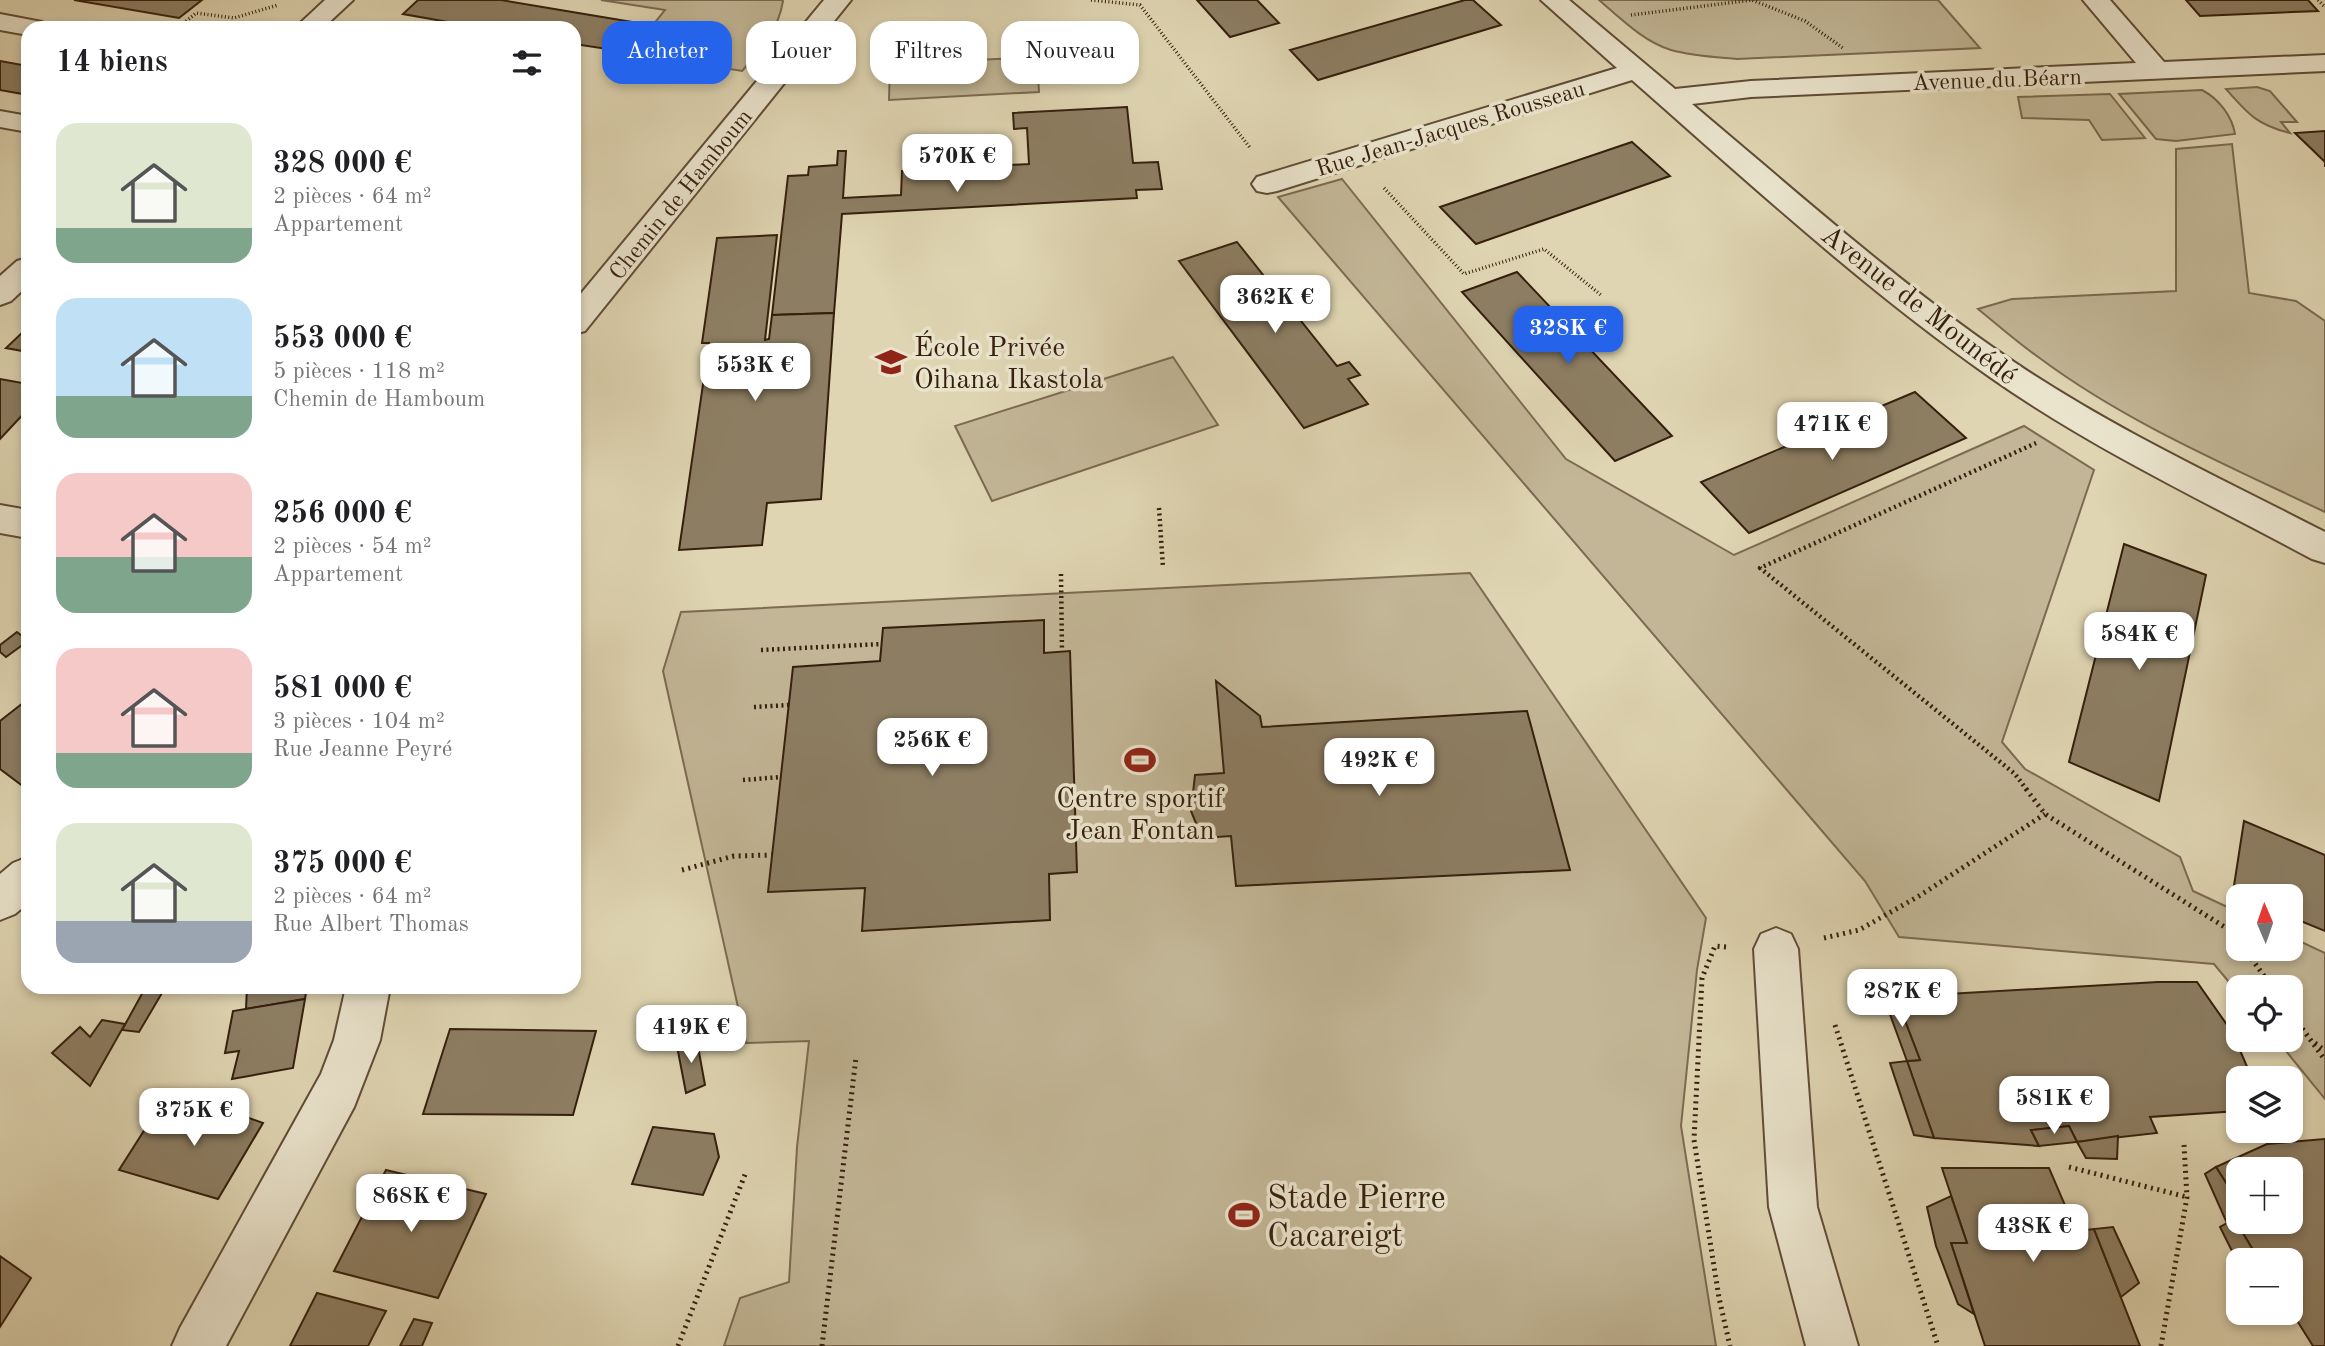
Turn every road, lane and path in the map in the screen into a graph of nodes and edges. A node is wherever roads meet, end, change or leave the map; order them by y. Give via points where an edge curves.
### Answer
1 (340, 0) edge
2 (838, 0) edge
3 (1091, 0) edge
4 (1554, 0) edge
5 (2096, 0) edge
6 (2318, 0) edge
7 (280, 4) dead end
8 (2325, 7) edge
9 (1627, 16) dead end
10 (186, 21) edge
11 (316, 21) edge
12 (0, 22) edge
13 (21, 26) edge
14 (1843, 48) dead end
15 (2325, 63) edge
16 (1634, 71) junction
17 (2158, 72) junction
18 (1668, 98) junction
19 (0, 119) edge
20 (21, 123) edge
21 (1354, 157) junction
22 (1263, 171) joint
23 (21, 274) edge
24 (0, 294) edge
25 (1601, 295) dead end
26 (581, 314) edge
27 (2083, 422) junction
28 (1159, 508) dead end
29 (0, 519) edge
30 (21, 523) edge
31 (2325, 549) edge
32 (1163, 568) dead end
33 (1061, 575) dead end
34 (881, 643) dead end
35 (761, 650) dead end
36 (1062, 652) dead end
37 (789, 705) dead end
38 (754, 707) dead end
39 (781, 777) dead end
40 (743, 780) dead end
41 (2045, 814) junction
42 (772, 855) dead end
43 (682, 870) dead end
44 (21, 883) edge
45 (0, 900) edge
46 (2226, 928) edge
47 (1776, 949) junction
48 (367, 994) edge
49 (1833, 1020) dead end
50 (2303, 1030) edge
51 (2310, 1040) junction
52 (2325, 1051) edge
53 (856, 1057) dead end
54 (2325, 1060) edge
55 (2184, 1145) dead end
56 (2069, 1167) dead end
57 (746, 1172) dead end
58 (2187, 1197) junction
59 (198, 1346) edge
60 (678, 1346) edge
61 (822, 1346) edge
62 (1730, 1346) edge
63 (1832, 1346) edge
64 (1938, 1346) edge
65 (2161, 1346) edge

1 - 11 street
2 - 26 street, Chemin de Hamboum
3 - 22 path via 1140,5
4 - 16 street, Avenue de Mounédé
5 - 17 street
6 - 8 path
7 - 10 path via 234,18 196,13
9 - 14 path via 1752,0 1805,21
12 - 13 street
15 - 17 street, Avenue du Béarn
16 - 18 street, Avenue de Mounédé
16 - 21 street, Rue Jean-Jacques Rousseau
17 - 18 street, Avenue du Béarn via 1751,89
18 - 27 street, Avenue de Mounédé via 1895,289 2001,369
19 - 20 street
21 - 22 street, Rue Jean-Jacques Rousseau
21 - 25 path via 1464,274 1544,249
23 - 24 street
27 - 31 street, Avenue de Mounédé
27 - 41 path via 1760,568 2015,774
28 - 32 path
29 - 30 street
33 - 36 path
34 - 35 path
37 - 38 path
39 - 40 path
41 - 46 path
41 - 47 path via 1859,930
42 - 43 path via 734,856
44 - 45 street
47 - 62 path via 1715,946 1702,978 1694,1140
47 - 63 street via 1793,1207
48 - 59 street via 348,1070
49 - 64 path
50 - 51 path
51 - 52 path
51 - 54 path
53 - 61 path
55 - 58 path
56 - 58 path
57 - 60 path
58 - 65 path

